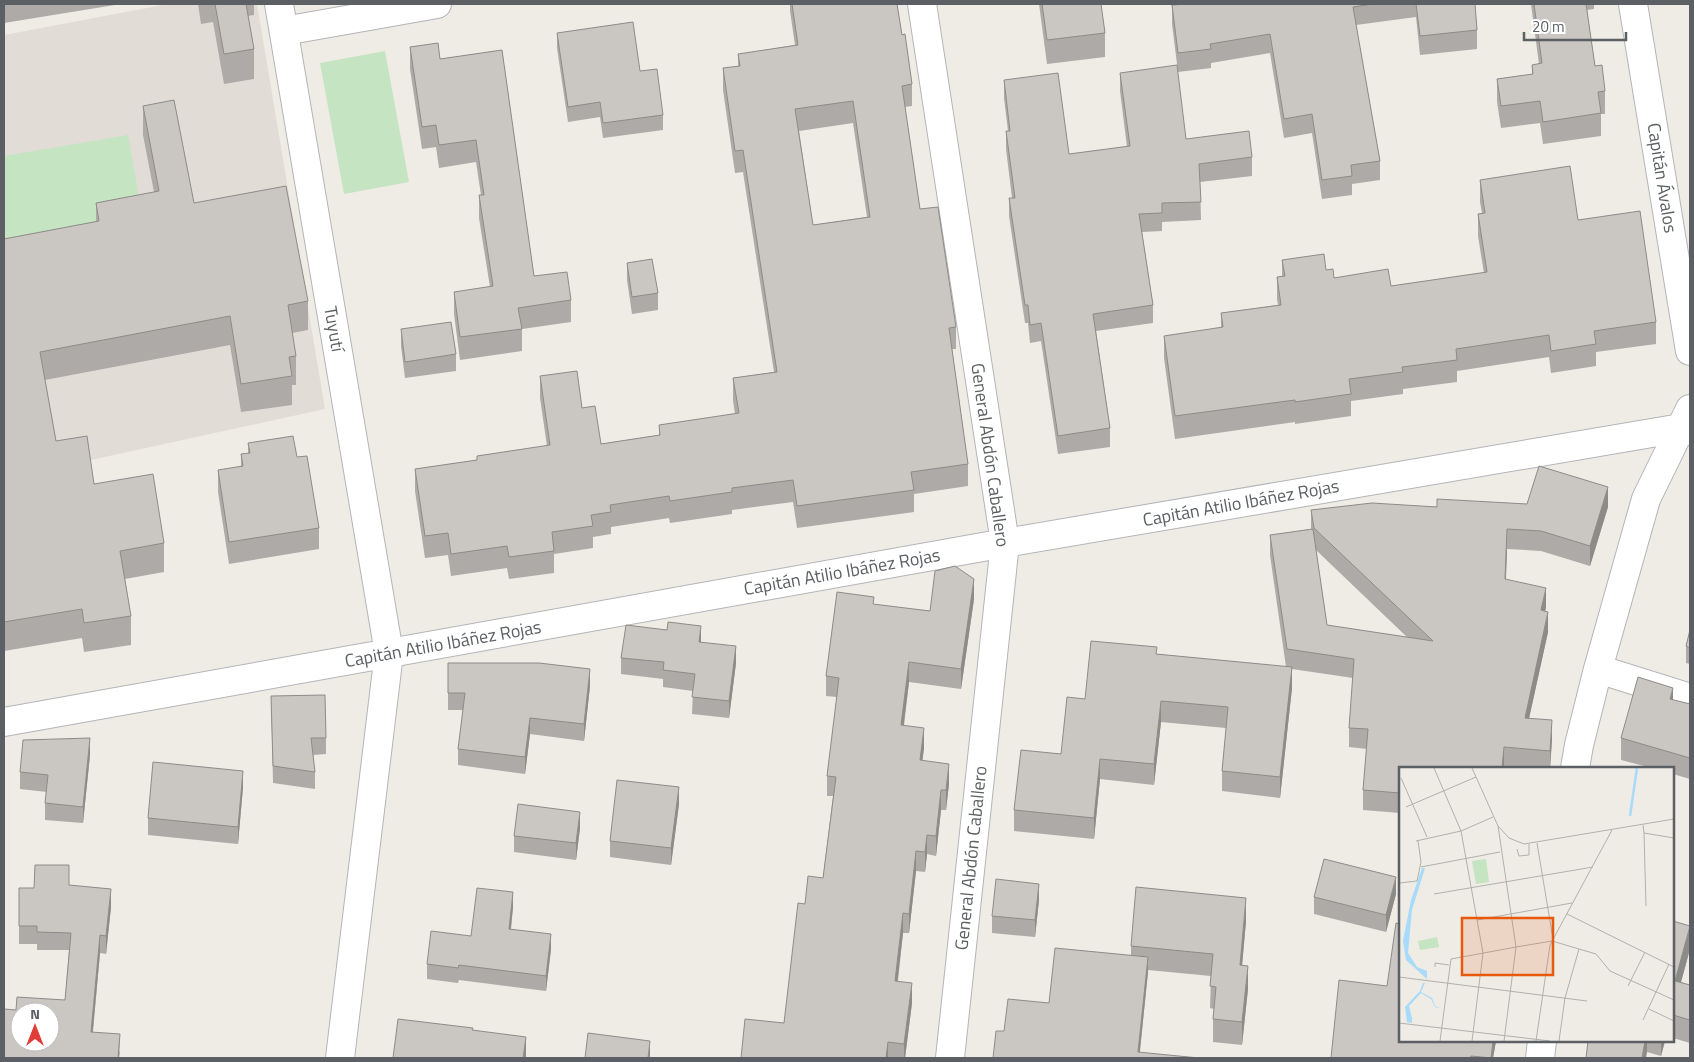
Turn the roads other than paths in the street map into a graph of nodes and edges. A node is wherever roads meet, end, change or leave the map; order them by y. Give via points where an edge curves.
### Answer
1 (279, 4) edge
2 (437, 4) edge
3 (922, 4) edge
4 (1633, 4) edge
5 (284, 31) junction
6 (1690, 351) edge
7 (1687, 422) edge
8 (1005, 543) junction
9 (390, 653) junction
10 (1598, 669) junction
11 (1690, 698) edge
12 (4, 722) edge
13 (1575, 767) edge
14 (1542, 1042) edge
15 (340, 1058) edge
16 (950, 1058) edge
17 (1540, 1058) edge

1 - 5 street, Tuyutí
2 - 5 street
3 - 8 street, General Abdón Caballero
4 - 6 street, Capitán Ávalos
5 - 9 street, Tuyutí
7 - 8 street, Capitán Atilio Ibáñez Rojas
7 - 10 street via 1646,499
8 - 9 street, Capitán Atilio Ibáñez Rojas
8 - 16 street, General Abdón Caballero
9 - 12 street, Capitán Atilio Ibáñez Rojas
9 - 15 street, Tuyutí
10 - 11 street
10 - 13 street
14 - 17 street

